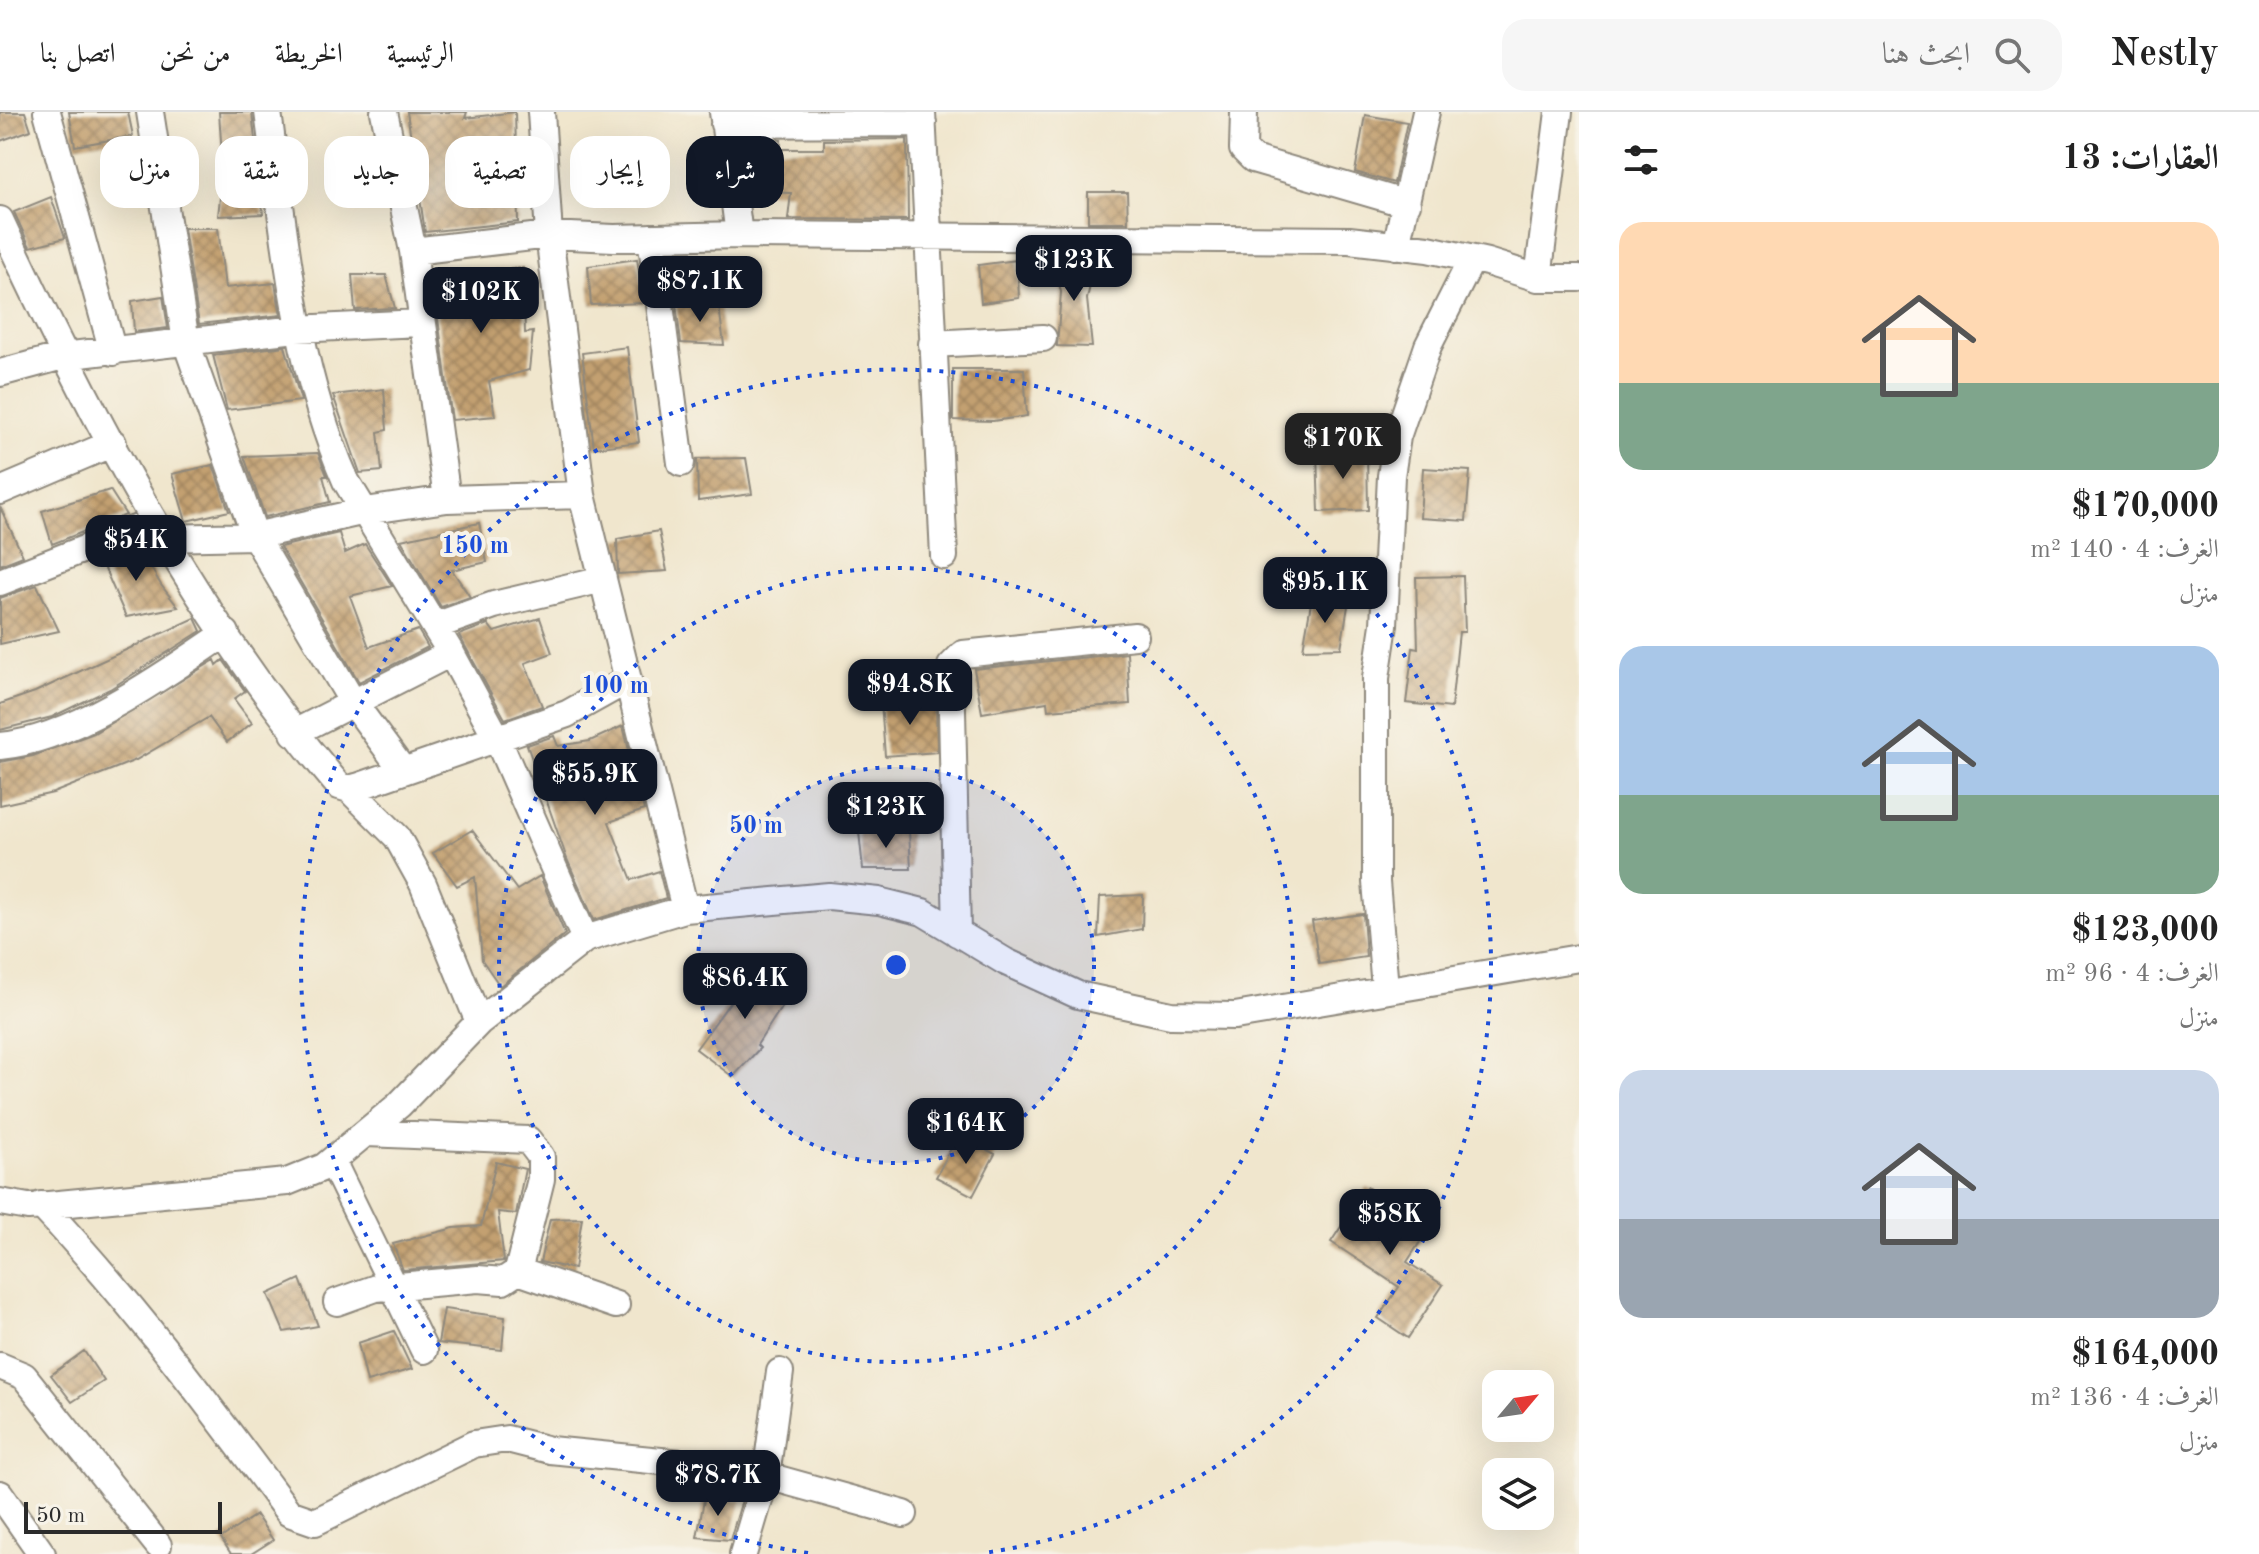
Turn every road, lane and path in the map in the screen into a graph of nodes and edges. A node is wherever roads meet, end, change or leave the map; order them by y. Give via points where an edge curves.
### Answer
1 (47, 112) edge
2 (150, 112) edge
3 (268, 112) edge
4 (384, 112) edge
5 (541, 112) edge
6 (1244, 112) edge
7 (1426, 112) edge
8 (1559, 112) edge
9 (922, 117) edge
10 (723, 118) edge
11 (1407, 204) junction
12 (549, 235) junction
13 (739, 235) junction
14 (4, 236) edge
15 (926, 236) junction
16 (651, 237) junction
17 (1396, 246) junction
18 (413, 251) junction
19 (1472, 259) junction
20 (1538, 278) junction
21 (1579, 278) edge
22 (420, 323) junction
23 (296, 329) junction
24 (1043, 338) dead end
25 (186, 342) junction
26 (932, 344) junction
27 (113, 352) junction
28 (63, 356) junction
29 (0, 373) edge
30 (113, 443) junction
31 (681, 463) dead end
32 (0, 491) edge
33 (582, 495) junction
34 (447, 499) junction
35 (365, 511) junction
36 (157, 530) junction
37 (255, 536) junction
38 (944, 556) dead end
39 (603, 579) junction
40 (0, 582) edge
41 (435, 626) junction
42 (226, 633) junction
43 (1135, 636) dead end
44 (451, 653) junction
45 (628, 680) junction
46 (352, 701) junction
47 (294, 733) junction
48 (497, 738) junction
49 (0, 746) edge
50 (402, 769) junction
51 (349, 789) junction
52 (685, 909) junction
53 (957, 933) junction
54 (585, 939) junction
55 (1579, 958) edge
56 (1385, 988) junction
57 (479, 1022) junction
58 (367, 1133) junction
59 (332, 1161) junction
60 (0, 1202) edge
61 (41, 1205) junction
62 (518, 1271) junction
63 (392, 1287) junction
64 (337, 1302) dead end
65 (616, 1305) dead end
66 (424, 1350) dead end
67 (0, 1366) edge
68 (780, 1372) dead end
69 (766, 1476) junction
70 (0, 1494) edge
71 (904, 1514) dead end
72 (158, 1545) dead end
73 (42, 1554) edge
74 (743, 1554) edge

1 - 27 street
2 - 25 street
3 - 23 street
4 - 18 street
5 - 12 street
6 - 11 street via 1243,149 1253,159
7 - 11 street
8 - 20 street
9 - 10 street
9 - 15 street
10 - 13 street
11 - 17 street
12 - 16 street
12 - 18 street
12 - 33 street
13 - 15 street
13 - 16 street
14 - 28 street
15 - 17 street via 1349,240
15 - 26 street
16 - 31 street
17 - 19 street
18 - 22 street
19 - 20 street
19 - 56 street via 1428,346 1397,437 1391,476 1384,625 1376,678 1376,882
20 - 21 street
22 - 23 street
22 - 34 street
23 - 25 street
23 - 35 street via 334,453
24 - 26 street
25 - 27 street
25 - 37 street
26 - 38 street
27 - 28 street
28 - 29 street
28 - 30 street
30 - 32 street
30 - 36 street
33 - 34 street
33 - 39 street
34 - 35 street
35 - 37 street
35 - 41 street
36 - 37 street
36 - 40 street
36 - 42 street
37 - 46 street
39 - 41 street via 494,605
39 - 45 street
41 - 44 street
42 - 47 street
42 - 49 street via 157,680 86,718 21,744
43 - 53 street via 963,654 951,666
44 - 46 street
44 - 48 street
45 - 48 street via 567,714
45 - 52 street
46 - 47 street
46 - 50 street
47 - 51 street via 339,786
48 - 50 street
48 - 54 street
50 - 51 street
51 - 57 street via 397,837 423,884
52 - 53 street via 829,896 923,912
52 - 54 street
53 - 56 street via 1078,995 1171,1015 1235,1016
54 - 57 street
55 - 56 street
57 - 58 street
58 - 59 street
58 - 62 street via 528,1140 541,1157 541,1179
59 - 61 street via 287,1182
59 - 63 street
60 - 61 street
61 - 69 street via 177,1362 289,1513 304,1520 315,1522 474,1444 507,1439 550,1450 742,1469
62 - 63 street via 503,1281
62 - 65 street
63 - 64 street
63 - 66 street
67 - 72 street via 33,1385
68 - 69 street
69 - 71 street
69 - 74 street
70 - 73 street

